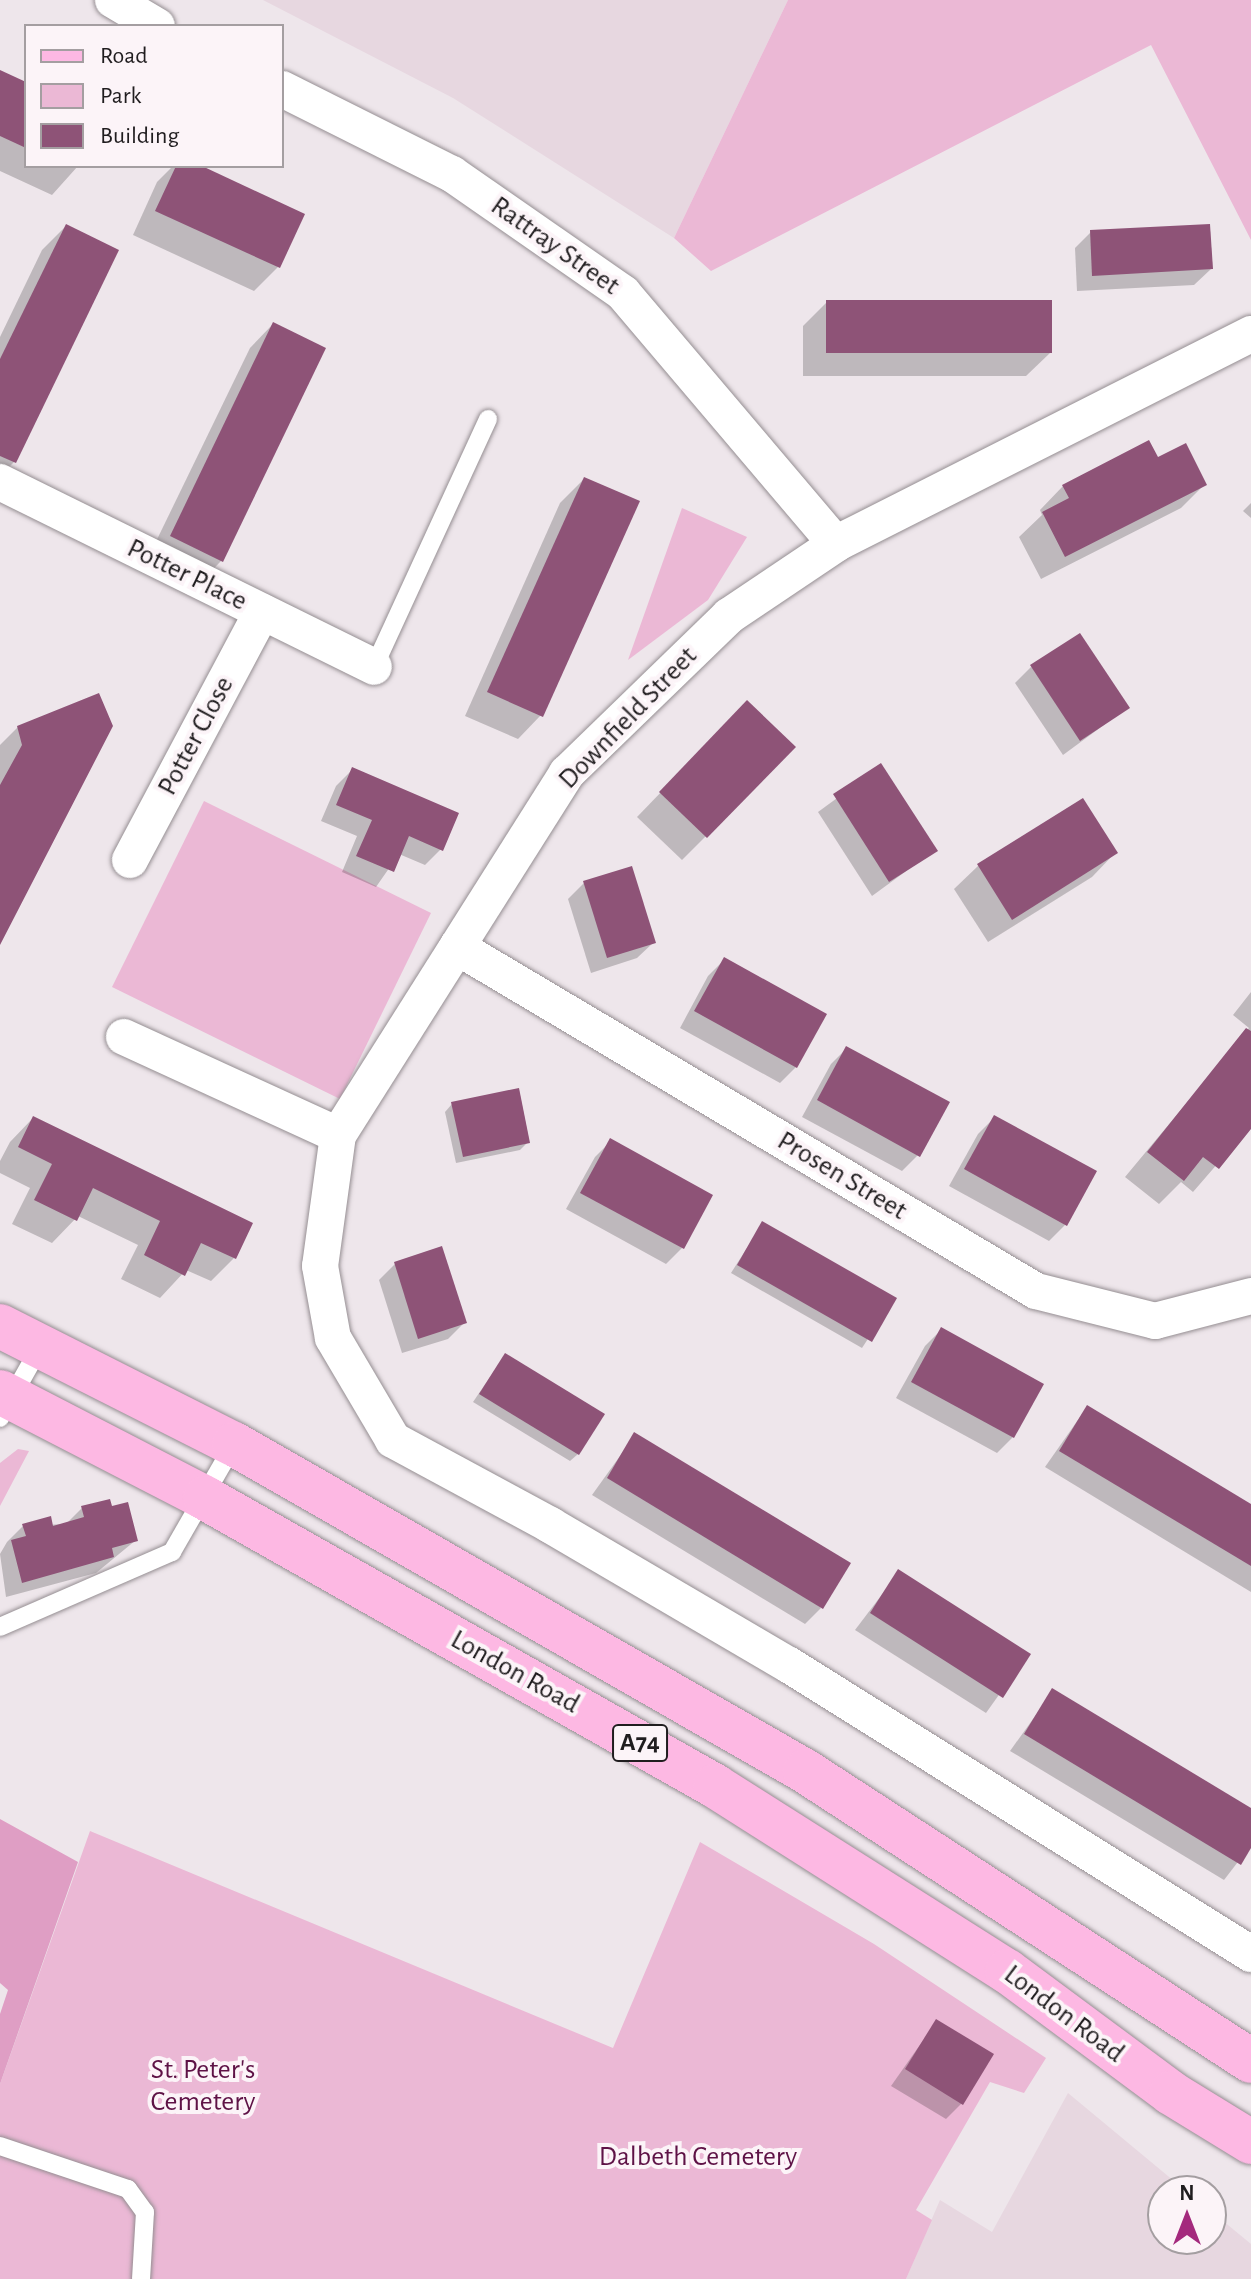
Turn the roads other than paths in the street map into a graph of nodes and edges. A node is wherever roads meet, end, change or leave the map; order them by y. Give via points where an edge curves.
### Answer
1 (113, 0) edge
2 (154, 24) edge
3 (284, 90) edge
4 (1251, 334) edge
5 (488, 419) dead end
6 (0, 482) edge
7 (836, 544) junction
8 (262, 612) junction
9 (374, 667) joint
10 (130, 860) dead end
11 (457, 947) junction
12 (124, 1037) dead end
13 (338, 1135) junction
14 (1251, 1296) edge
15 (0, 1326) edge
16 (40, 1346) junction
17 (4, 1403) edge
18 (234, 1444) junction
19 (205, 1498) junction
20 (0, 1627) edge
21 (918, 1844) junction
22 (887, 1892) junction
23 (1251, 1954) edge
24 (1251, 2061) edge
25 (1251, 2142) edge
26 (0, 2146) edge
27 (141, 2279) edge

1 - 2 street
3 - 7 street, Rattray Street via 452,174 623,293
4 - 7 street, Downfield Street
5 - 9 lane
6 - 8 street, Potter Place
7 - 11 street, Downfield Street via 729,616 567,773
8 - 9 street, Potter Place
8 - 10 street, Potter Close
11 - 13 street, Downfield Street
11 - 14 street, Prosen Street via 1036,1291 1155,1321
12 - 13 street
13 - 23 street, Downfield Street via 320,1266 333,1338 393,1440 789,1665
15 - 16 main road, London Road / A74
16 - 17 lane
16 - 18 main road, London Road / A74
17 - 19 main road, London Road / A74
18 - 19 lane
18 - 21 main road, London Road / A74 via 792,1763
19 - 20 lane via 163,1557 48,1602
19 - 22 main road, London Road / A74 via 556,1694
21 - 22 main road
21 - 24 main road, London Road / A74
22 - 25 main road, London Road / A74 via 1045,1997 1171,2093
26 - 27 lane via 128,2189 145,2212

